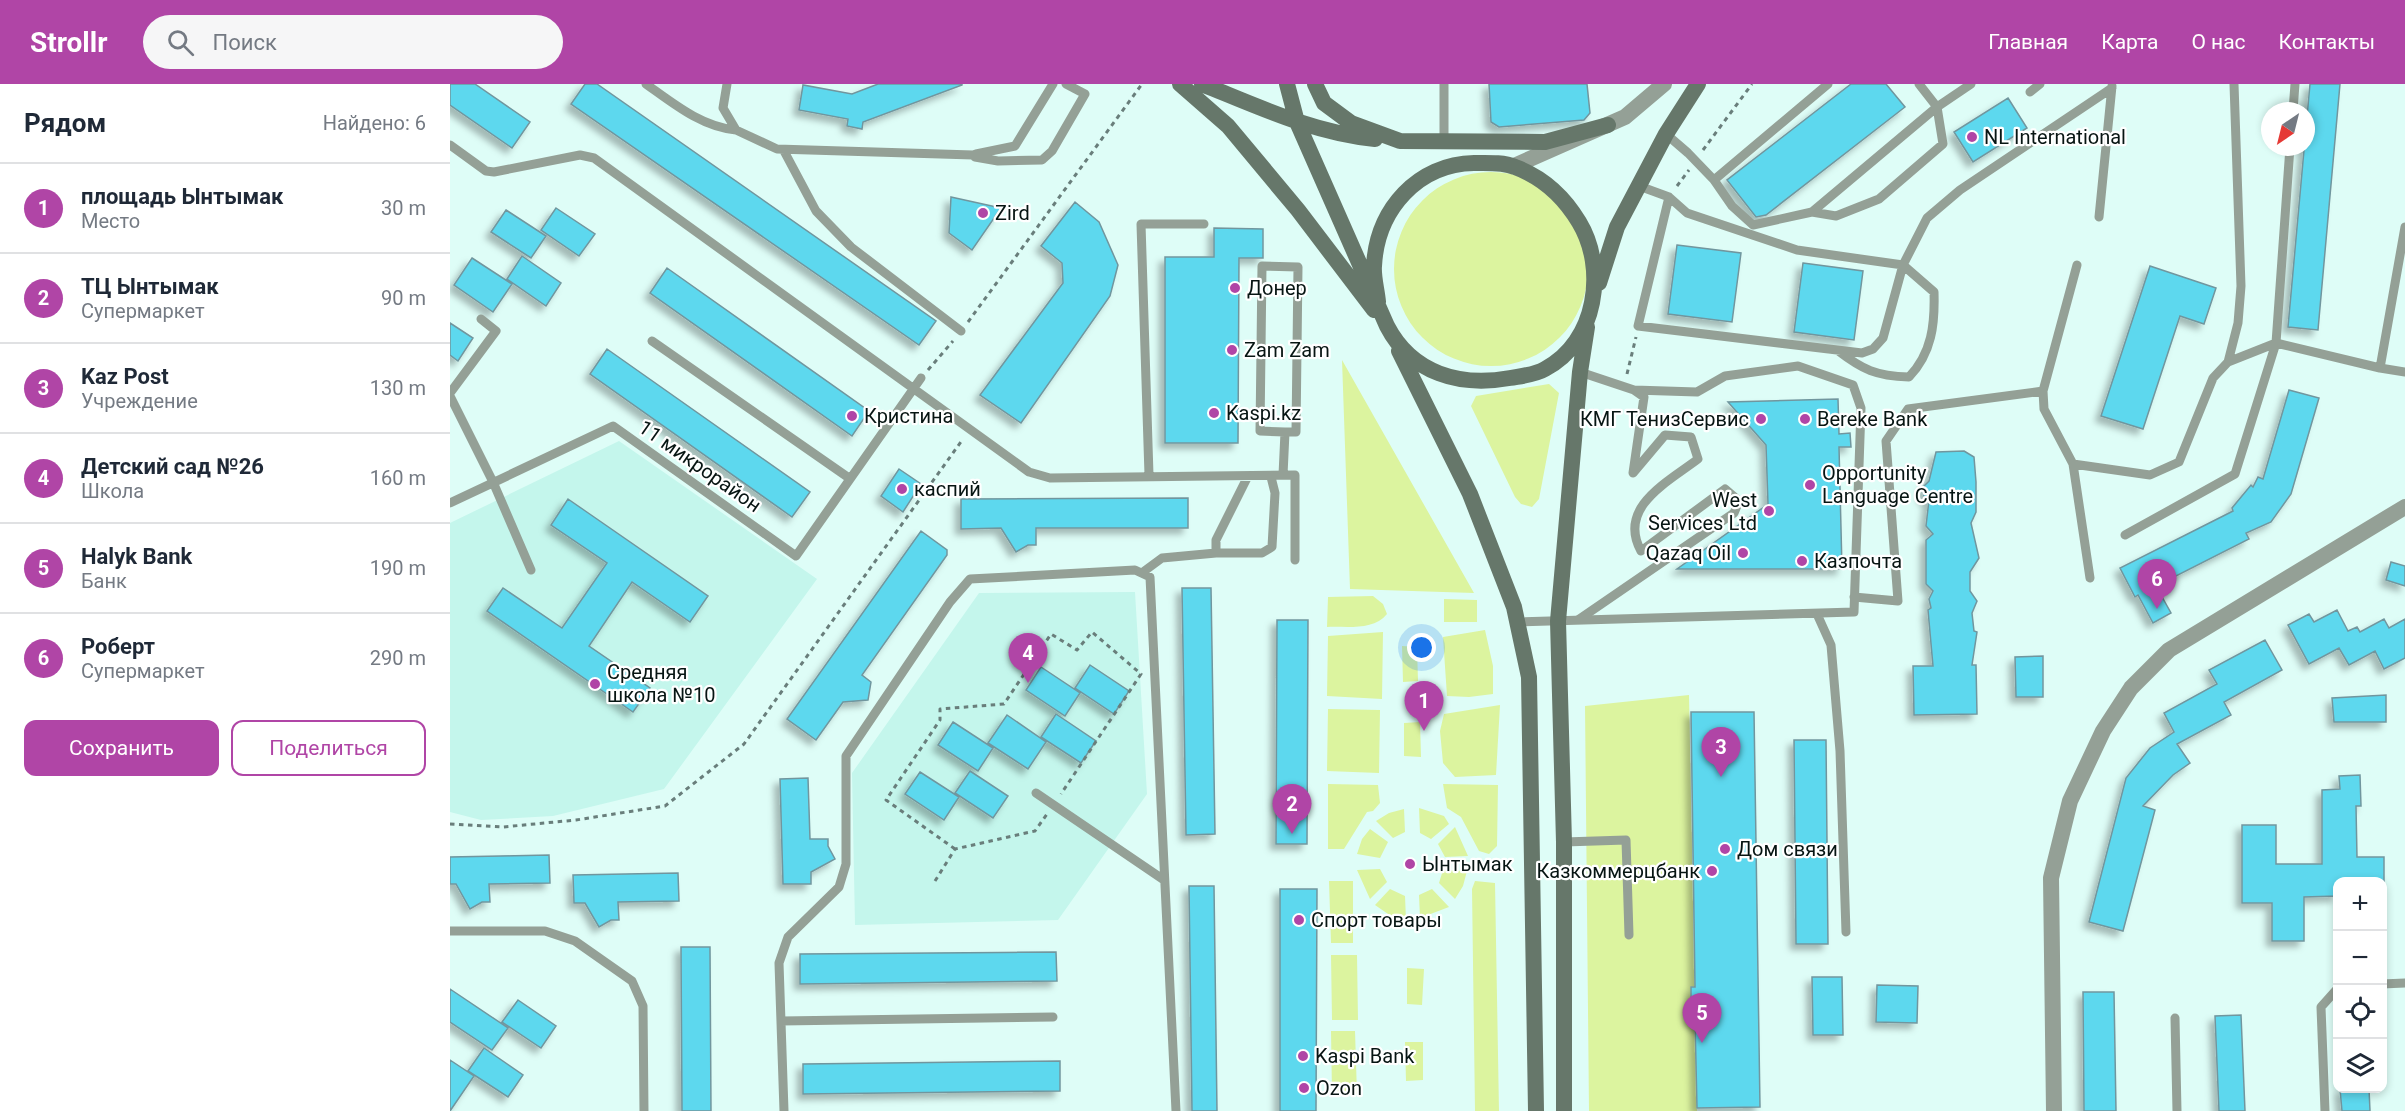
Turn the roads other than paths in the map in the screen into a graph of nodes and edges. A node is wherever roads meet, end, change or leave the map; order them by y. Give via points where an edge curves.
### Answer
1 (646, 84) edge
2 (727, 84) edge
3 (1053, 84) edge
4 (1066, 84) edge
5 (1180, 84) edge
6 (1202, 84) edge
7 (1287, 84) edge
8 (1315, 84) edge
9 (1444, 84) edge
10 (1664, 84) edge
11 (1698, 84) edge
12 (1828, 84) edge
13 (1919, 84) edge
14 (1971, 84) edge
15 (2040, 84) edge
16 (2234, 84) edge
17 (2295, 84) edge
18 (2112, 86) edge
19 (2030, 92) dead end
20 (2294, 102) edge
21 (1937, 107) junction
22 (1297, 122) junction
23 (1608, 125) junction
24 (736, 130) junction
25 (1666, 134) junction
26 (1400, 141) junction
27 (1444, 141) junction
28 (450, 145) edge
29 (784, 151) junction
30 (973, 155) junction
31 (2289, 156) edge
32 (1508, 165) junction
33 (1714, 180) junction
34 (1639, 186) junction
35 (1669, 197) junction
36 (1812, 212) junction
37 (2099, 217) dead end
38 (1204, 224) dead end
39 (2405, 227) edge
40 (1903, 265) junction
41 (2077, 265) dead end
42 (1378, 302) junction
43 (1591, 310) junction
44 (480, 319) dead end
45 (1388, 329) junction
46 (961, 331) road end
47 (652, 341) dead end
48 (2276, 343) junction
49 (1835, 348) junction
50 (2228, 362) junction
51 (2380, 368) junction
52 (1580, 372) junction
53 (2405, 372) edge
54 (921, 378) road end
55 (1629, 388) junction
56 (913, 389) junction
57 (2043, 391) junction
58 (450, 395) edge
59 (1285, 432) junction
60 (2073, 464) junction
61 (1149, 475) junction
62 (1283, 475) junction
63 (1248, 476) junction
64 (1271, 477) junction
65 (849, 478) junction
66 (493, 482) junction
67 (450, 503) edge
68 (2405, 507) edge
69 (2125, 536) dead end
70 (1216, 553) junction
71 (1294, 560) dead end
72 (531, 570) dead end
73 (1143, 572) junction
74 (2090, 578) dead end
75 (1854, 597) junction
76 (1817, 614) junction
77 (1578, 620) junction
78 (1558, 621) junction
79 (1517, 622) junction
80 (1036, 793) dead end
81 (1564, 842) junction
82 (1164, 880) junction
83 (450, 931) edge
84 (1846, 932) dead end
85 (1629, 935) dead end
86 (2405, 983) edge
87 (2387, 984) edge
88 (2333, 993) edge
89 (1053, 1017) dead end
90 (2175, 1018) dead end
91 (781, 1021) junction
92 (644, 1111) edge
93 (784, 1111) edge
94 (1176, 1111) edge
95 (1536, 1111) edge
96 (1564, 1111) edge
97 (2054, 1111) edge
98 (2177, 1111) edge
99 (2325, 1111) edge

1 - 24 lane via 718,128
2 - 24 lane via 723,108
3 - 30 lane via 1015,146
4 - 30 lane via 1085,94 1052,151 1042,160 998,161
5 - 45 main road via 1228,126
6 - 22 main road
7 - 22 main road
8 - 26 main road via 1324,103 1351,123
9 - 27 lane
10 - 23 street via 1625,117
11 - 25 main road
12 - 33 lane
13 - 21 lane
14 - 21 lane
15 - 19 lane
16 - 50 lane via 2241,286 2238,323
17 - 20 lane
18 - 37 lane
18 - 40 lane via 1927,218
21 - 36 lane
21 - 36 lane via 1943,144 1879,199 1836,216
22 - 26 main road via 1349,136
22 - 42 main road
23 - 27 main road via 1545,142
23 - 32 street
24 - 29 lane
25 - 33 lane
25 - 34 main road
26 - 27 main road
26 - 32 main road
28 - 56 lane via 486,171 494,172 579,155 594,158
29 - 30 lane
29 - 46 lane via 816,211 851,247
31 - 48 lane
32 - 42 main road via 1455,164 1432,171 1407,189 1392,209 1376,248
32 - 43 main road via 1537,178 1557,193 1586,232 1596,280
33 - 36 lane via 1732,206 1753,225
34 - 35 lane
34 - 43 main road via 1617,227
35 - 40 lane via 1687,213 1797,250
35 - 49 lane via 1638,326
38 - 61 lane via 1141,224
39 - 51 lane
40 - 49 lane via 1883,338 1873,349 1862,353
40 - 49 lane via 1935,292 1935,320 1922,363 1909,377 1884,376 1862,369
41 - 57 lane
42 - 45 main road
43 - 45 main road via 1578,337 1545,370 1488,382 1441,376 1420,365 1404,352
43 - 52 main road
44 - 58 lane via 496,331
45 - 79 main road via 1470,494
47 - 65 lane
48 - 50 lane
48 - 51 lane
48 - 69 lane via 2235,474
50 - 60 lane via 2213,378 2179,462 2150,474
51 - 53 lane
52 - 55 lane
52 - 78 main road
54 - 56 lane
55 - 75 lane via 1697,392 1725,376 1798,366 1853,385 1861,408
55 - 77 lane via 1644,397 1633,473 1665,435 1691,438 1698,459 1647,499 1636,513 1634,537 1641,551 1725,489 1739,501 1734,513
56 - 61 lane via 1029,472 1050,478
56 - 65 lane
57 - 60 lane via 2044,409
57 - 75 lane via 1908,409 1886,441 1898,601
58 - 66 lane
59 - 59 lane via 1260,431 1262,266 1298,267 1296,432
59 - 62 lane
60 - 74 lane
61 - 63 lane
62 - 64 lane
62 - 71 lane via 1295,475
63 - 64 lane
63 - 70 lane via 1216,540
64 - 70 lane via 1275,493 1272,547 1262,553
65 - 66 lane, 11 микрорайон via 796,556 613,426
66 - 67 lane, 11 микрорайон
66 - 72 lane
68 - 97 street via 2169,650 2131,688 2103,731 2070,801 2051,878
70 - 73 lane via 1162,558
73 - 82 lane via 1150,577
73 - 91 lane via 970,579 950,602 846,756 846,864 840,887 788,937 779,963
75 - 76 lane via 1854,612
76 - 77 lane
76 - 84 lane via 1831,645 1840,751
77 - 78 lane
78 - 79 lane
78 - 81 main road
79 - 95 main road via 1529,677
80 - 82 lane
81 - 85 lane via 1626,840
81 - 96 main road
82 - 94 lane
83 - 92 lane via 545,931 575,941 632,981 643,1006
86 - 87 lane
88 - 99 lane via 2321,1008
89 - 91 lane
90 - 98 lane
91 - 93 lane

